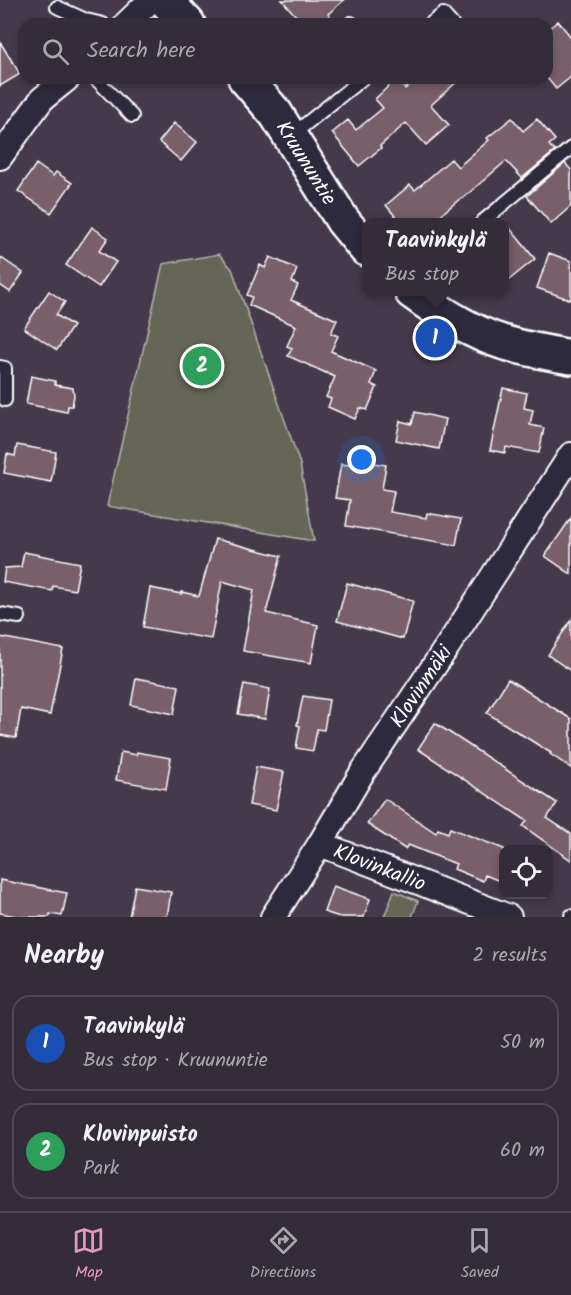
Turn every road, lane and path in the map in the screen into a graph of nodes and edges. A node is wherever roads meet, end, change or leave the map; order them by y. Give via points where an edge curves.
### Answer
1 (151, 0) edge
2 (165, 0) edge
3 (57, 7) dead end
4 (82, 18) edge
5 (132, 18) edge
6 (182, 18) edge
7 (61, 84) edge
8 (101, 84) edge
9 (250, 84) edge
10 (356, 84) edge
11 (132, 116) dead end
12 (289, 135) junction
13 (571, 148) edge
14 (0, 157) edge
15 (487, 218) edge
16 (362, 244) edge
17 (418, 296) edge
18 (571, 357) edge
19 (0, 367) edge
20 (5, 400) dead end
21 (571, 455) edge
22 (0, 614) edge
23 (19, 617) dead end
24 (320, 844) junction
25 (273, 917) edge
26 (508, 917) edge

1 - 5 street
2 - 6 street
3 - 4 lane
7 - 14 street via 42,99
8 - 11 lane
9 - 12 street, Kruununtie
10 - 12 lane
12 - 16 street, Kruununtie
13 - 15 lane
17 - 18 street via 462,324 501,342
19 - 20 lane via 5,368
21 - 24 street, Klovinmäki via 362,773
22 - 23 lane
24 - 25 street, Klovinmäki
24 - 26 street, Klovinkallio

